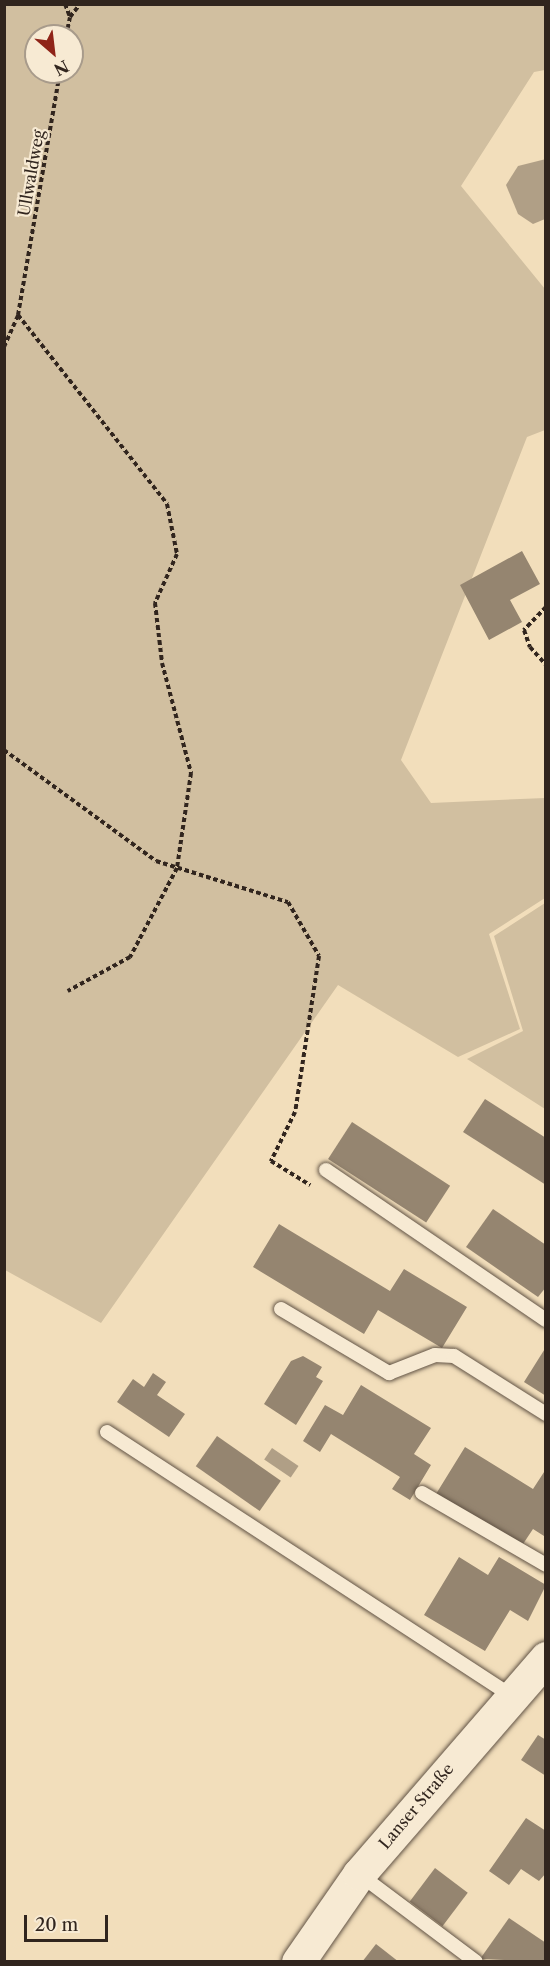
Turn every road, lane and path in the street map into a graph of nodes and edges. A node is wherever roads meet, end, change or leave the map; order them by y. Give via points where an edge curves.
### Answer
1 (65, 4) edge
2 (80, 4) edge
3 (70, 16) junction
4 (68, 24) edge
5 (58, 84) edge
6 (18, 315) junction
7 (4, 346) edge
8 (546, 607) edge
9 (546, 665) edge
10 (4, 750) edge
11 (177, 868) junction
12 (68, 991) dead end
13 (326, 1170) dead end
14 (357, 1189) junction
15 (281, 1309) dead end
16 (546, 1320) edge
17 (546, 1414) edge
18 (106, 1432) dead end
19 (422, 1493) dead end
20 (546, 1565) edge
21 (546, 1658) edge
22 (512, 1696) junction
23 (359, 1874) junction
24 (309, 1957) edge
25 (476, 1962) edge

1 - 3 path
2 - 3 path
3 - 4 path
5 - 6 path, Ullwaldweg
6 - 7 path, Ullwaldweg
6 - 11 path via 167,504 177,554 155,603 162,663 191,773
8 - 9 path via 528,621 524,634
10 - 11 path via 16,764 156,861
11 - 12 path via 130,957
11 - 14 path via 288,902 319,956 295,1112 271,1161 332,1199
13 - 14 lane
14 - 16 lane
15 - 17 lane via 390,1372 435,1355 454,1356
18 - 22 lane
19 - 20 lane
21 - 22 main road, Lanser Straße
22 - 23 main road, Lanser Straße
23 - 24 main road, Lanser Straße
23 - 25 lane

